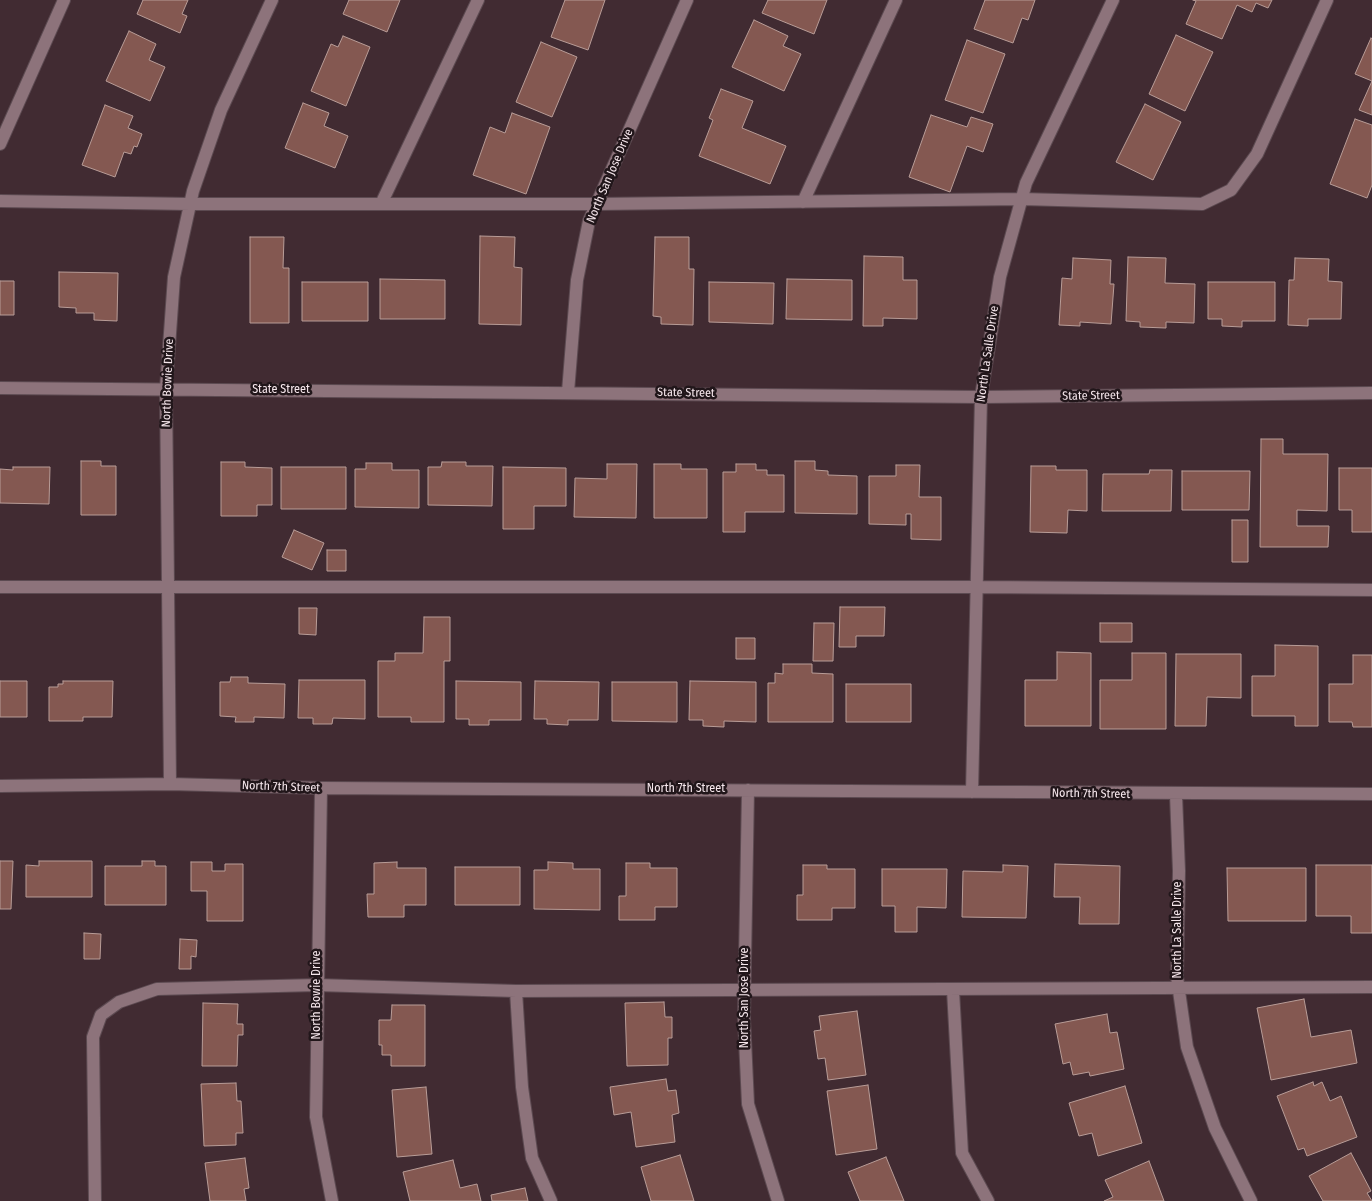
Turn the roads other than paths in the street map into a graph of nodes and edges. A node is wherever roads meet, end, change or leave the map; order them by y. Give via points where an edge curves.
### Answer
1 (64, 0) edge
2 (272, 0) edge
3 (478, 0) edge
4 (687, 0) edge
5 (896, 0) edge
6 (1113, 0) edge
7 (1328, 0) edge
8 (0, 144) edge
9 (1022, 199) junction
10 (0, 201) edge
11 (803, 202) junction
12 (190, 204) junction
13 (381, 204) junction
14 (596, 204) junction
15 (0, 388) edge
16 (166, 389) junction
17 (568, 392) junction
18 (1372, 393) edge
19 (981, 397) junction
20 (977, 587) junction
21 (0, 588) edge
22 (168, 589) junction
23 (1372, 590) edge
24 (170, 784) junction
25 (0, 786) edge
26 (321, 788) junction
27 (748, 790) junction
28 (972, 792) junction
29 (1372, 794) edge
30 (1176, 795) junction
31 (317, 985) junction
32 (1372, 987) edge
33 (1179, 988) junction
34 (953, 990) junction
35 (516, 991) junction
36 (744, 991) junction
37 (95, 1201) edge
38 (332, 1201) edge
39 (551, 1201) edge
40 (778, 1201) edge
41 (988, 1201) edge
42 (1251, 1201) edge

1 - 8 street
2 - 12 street, North Bowie Drive via 221,110
3 - 13 street
4 - 14 street, North San Jose Drive
5 - 11 street
6 - 9 street, North La Salle Drive via 1030,174
7 - 9 street via 1257,154 1231,190 1202,204
9 - 11 street
9 - 19 street, North La Salle Drive via 1000,277
10 - 12 street
11 - 14 street
12 - 13 street
12 - 16 street, North Bowie Drive via 174,277
13 - 14 street
14 - 17 street, North San Jose Drive via 589,221 577,280
15 - 16 street, State Street
16 - 17 street, State Street
16 - 22 street, North Bowie Drive
17 - 19 street, State Street
18 - 19 street, State Street
19 - 20 street, North La Salle Drive
20 - 22 street
20 - 23 street
20 - 28 street, North La Salle Drive
21 - 22 street
22 - 24 street, North Bowie Drive
24 - 25 street, North 7th Street
24 - 26 street, North 7th Street
26 - 27 street, North 7th Street
26 - 31 street, North Bowie Drive
27 - 28 street, North 7th Street
27 - 36 street, North San Jose Drive
28 - 30 street, North 7th Street
29 - 30 street, North 7th Street
30 - 33 street, North La Salle Drive
31 - 35 street
31 - 37 street via 157,989 119,1002 101,1015 93,1037
31 - 38 street, North Bowie Drive via 316,1117
32 - 33 street
33 - 34 street
33 - 42 street, North La Salle Drive via 1187,1047 1196,1074 1215,1128
34 - 36 street
34 - 41 street via 962,1153
35 - 36 street
35 - 39 street via 522,1087 532,1158
36 - 40 street, North San Jose Drive via 748,1104

